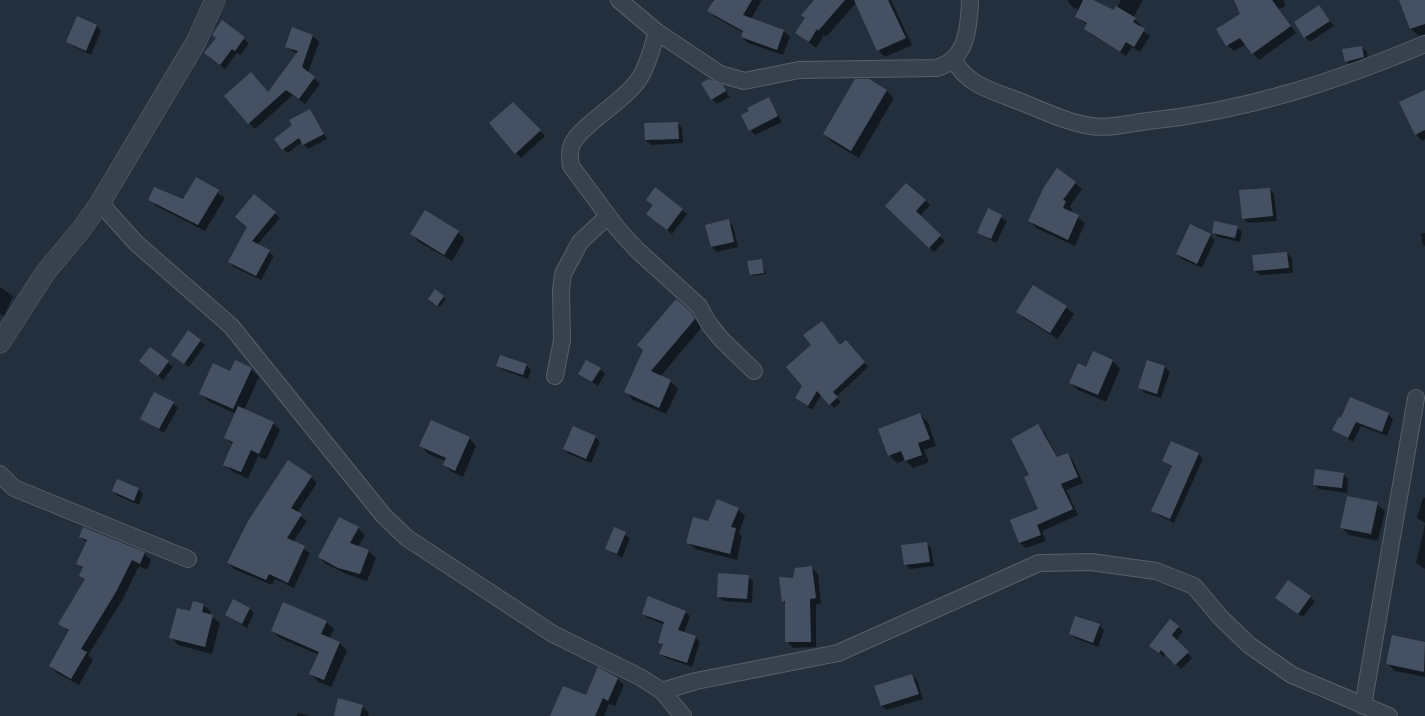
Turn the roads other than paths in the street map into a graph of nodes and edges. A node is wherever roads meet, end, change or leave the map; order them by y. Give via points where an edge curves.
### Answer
1 (215, 0) edge
2 (619, 0) edge
3 (970, 0) edge
4 (657, 32) junction
5 (1425, 44) edge
6 (954, 60) junction
7 (100, 203) junction
8 (608, 216) junction
9 (0, 342) edge
10 (754, 371) dead end
11 (555, 376) dead end
12 (1416, 398) dead end
13 (0, 474) edge
14 (188, 559) dead end
15 (662, 691) junction
16 (1363, 706) junction
17 (683, 716) edge
18 (1388, 716) edge

1 - 7 street via 184,64
2 - 4 street
3 - 6 street via 966,36
4 - 6 street via 720,74 744,82 799,70 936,68
4 - 8 street via 639,79 580,134 569,155 572,166
5 - 6 street via 1318,86 1264,101 1207,114 1108,127 1074,122 984,88 966,78
7 - 9 street via 45,273
7 - 15 street via 136,243 232,326 382,515 407,538 553,634
8 - 10 street via 637,250 699,306 722,340
8 - 11 street via 580,242 563,274 562,340
12 - 16 street
13 - 14 street via 14,488
15 - 16 street via 696,681 838,653 1039,563 1091,562 1156,571 1194,586 1220,616 1263,655 1292,675
15 - 17 street
16 - 18 street

